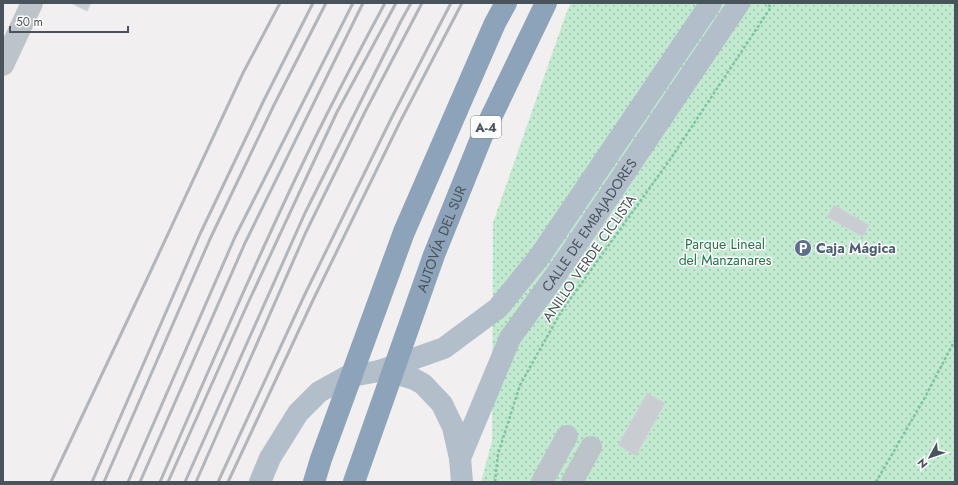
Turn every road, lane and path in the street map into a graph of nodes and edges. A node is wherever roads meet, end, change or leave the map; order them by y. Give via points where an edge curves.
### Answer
1 (32, 3) edge
2 (506, 3) edge
3 (546, 3) edge
4 (711, 3) edge
5 (739, 3) edge
6 (765, 3) edge
7 (3, 65) edge
8 (955, 340) edge
9 (379, 371) junction
10 (567, 436) dead end
11 (591, 447) dead end
12 (460, 458) junction
13 (260, 482) edge
14 (314, 482) edge
15 (354, 482) edge
16 (462, 482) edge
17 (495, 482) edge
18 (542, 482) edge
19 (572, 482) edge
20 (876, 482) edge

1 - 7 lane
2 - 14 highway, A-4 via 404,232
3 - 15 highway, AUTOVÍA DEL SUR / A-4 via 482,136 434,255
4 - 9 main road, CALLE DE EMBAJADORES via 540,256 498,308 444,348
5 - 12 main road, CALLE DE EMBAJADORES via 560,269 510,338
6 - 17 path, ANILLO VERDE CICLISTA via 771,7 669,162 561,312 520,385 498,454
8 - 20 path
9 - 12 main road via 414,379 423,384 442,404 453,428
9 - 13 main road via 346,377 320,392 298,413 270,458
10 - 18 lane
11 - 19 lane
12 - 16 main road

